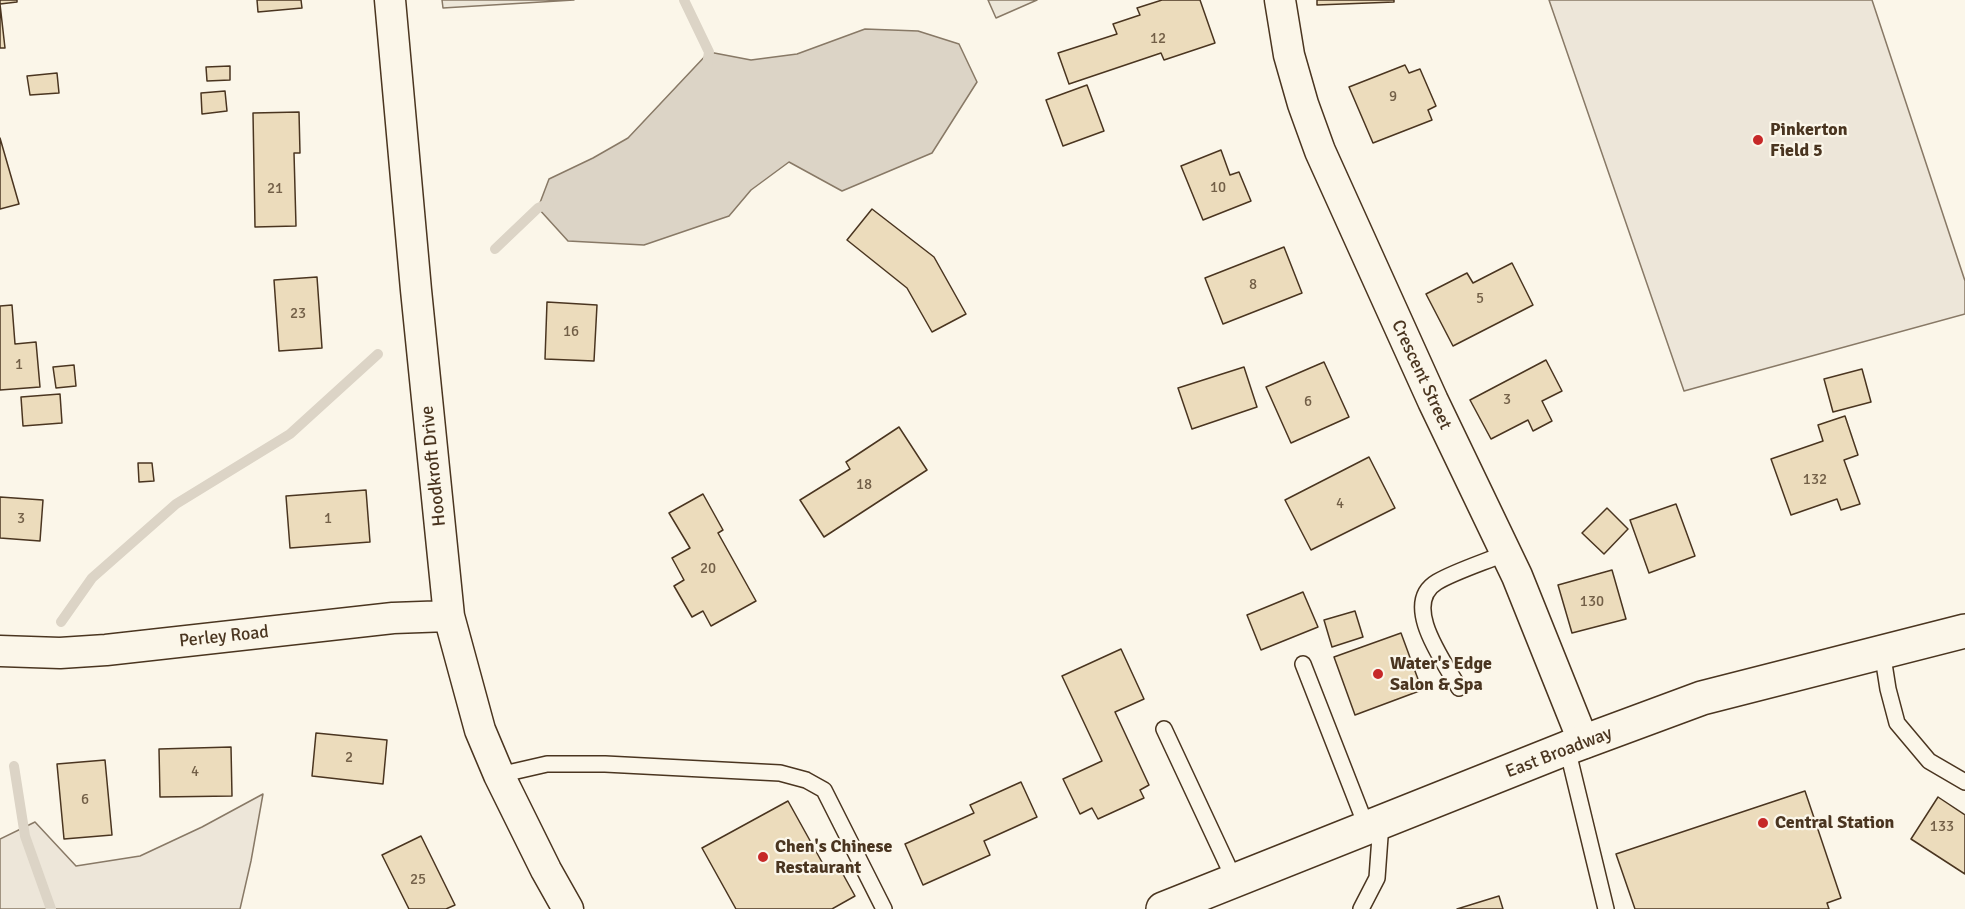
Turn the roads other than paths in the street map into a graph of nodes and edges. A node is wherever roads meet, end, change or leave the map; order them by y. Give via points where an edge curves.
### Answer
1 (390, 0) edge
2 (1280, 0) edge
3 (1506, 553) junction
4 (448, 616) junction
5 (1965, 631) edge
6 (0, 651) edge
7 (1882, 651) junction
8 (1303, 664) dead end
9 (1459, 688) dead end
10 (1164, 729) dead end
11 (1576, 746) junction
12 (499, 774) junction
13 (1965, 782) edge
14 (1374, 826) junction
15 (1234, 881) junction
16 (568, 909) edge
17 (884, 909) edge
18 (1163, 909) edge
19 (1361, 909) edge
20 (1606, 909) edge

1 - 4 street, Hoodkroft Drive
2 - 3 street, Crescent Street via 1289,55 1320,151
3 - 9 lane via 1436,582 1426,595 1422,613 1428,632
3 - 11 street, Crescent Street
4 - 6 street, Perley Road via 393,618 106,650
4 - 12 street, Hoodkroft Drive via 480,730
5 - 7 main road, East Broadway
7 - 11 main road, East Broadway via 1702,698
7 - 13 lane via 1897,723 1929,761
8 - 14 lane
10 - 15 lane
11 - 14 main road, East Broadway
11 - 20 lane
12 - 16 street, Hoodkroft Drive
12 - 17 lane via 547,764 605,764 780,773 806,780 824,790
14 - 15 main road, East Broadway
14 - 19 lane via 1377,878
15 - 18 main road, East Broadway

